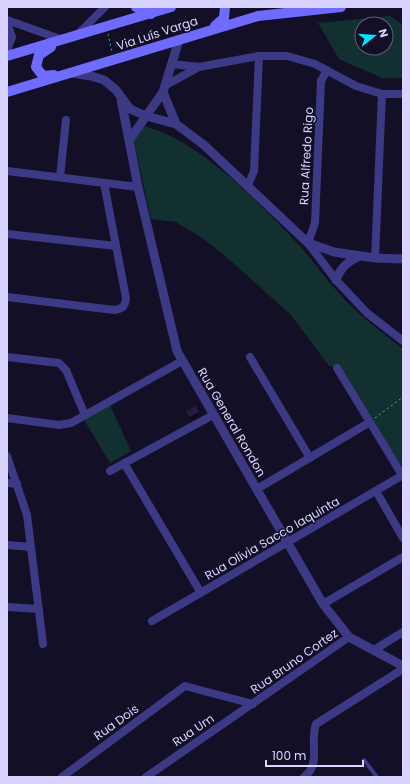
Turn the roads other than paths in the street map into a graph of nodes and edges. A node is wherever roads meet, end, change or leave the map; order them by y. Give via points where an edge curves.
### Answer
1 (105, 7) edge
2 (136, 7) edge
3 (171, 7) edge
4 (225, 7) edge
5 (341, 7) edge
6 (150, 10) edge
7 (7, 20) edge
8 (7, 24) edge
9 (206, 31) junction
10 (75, 37) junction
11 (63, 40) junction
12 (179, 40) junction
13 (7, 50) edge
14 (7, 56) edge
15 (259, 56) junction
16 (172, 64) junction
17 (199, 67) junction
18 (327, 70) junction
19 (72, 73) junction
20 (165, 88) junction
21 (7, 92) edge
22 (382, 94) junction
23 (403, 94) edge
24 (122, 99) junction
25 (146, 116) junction
26 (66, 120) dead end
27 (176, 124) junction
28 (130, 139) junction
29 (7, 171) edge
30 (60, 177) junction
31 (104, 183) junction
32 (248, 185) junction
33 (138, 187) junction
34 (7, 234) edge
35 (308, 243) junction
36 (116, 246) junction
37 (360, 256) junction
38 (375, 258) junction
39 (403, 259) edge
40 (336, 280) junction
41 (7, 297) edge
42 (403, 341) edge
43 (7, 357) edge
44 (250, 357) dead end
45 (182, 361) junction
46 (337, 368) dead end
47 (85, 415) junction
48 (213, 415) junction
49 (7, 418) edge
50 (370, 422) junction
51 (7, 456) edge
52 (310, 458) junction
53 (124, 463) junction
54 (110, 470) dead end
55 (403, 475) edge
56 (7, 483) edge
57 (18, 484) junction
58 (257, 489) junction
59 (376, 491) junction
60 (403, 538) edge
61 (288, 542) junction
62 (7, 545) edge
63 (31, 547) junction
64 (403, 557) edge
65 (201, 593) junction
66 (323, 604) junction
67 (7, 607) edge
68 (39, 609) junction
69 (152, 621) dead end
70 (403, 632) edge
71 (350, 637) junction
72 (43, 644) dead end
73 (374, 650) junction
74 (403, 666) edge
75 (403, 669) edge
76 (253, 704) junction
77 (364, 760) dead end
78 (62, 777) edge
79 (146, 777) edge
80 (304, 777) edge
81 (377, 777) edge

1 - 10 street
2 - 6 main road
3 - 6 main road, Via Luís Varga
4 - 9 main road via 226,13 221,22
5 - 9 main road, Via Luís Varga via 266,15
6 - 10 main road, Via Luís Varga
7 - 11 street
8 - 13 street via 12,37
9 - 12 main road, Via Luís Varga
10 - 11 main road, Via Luís Varga
11 - 14 main road, Via Luís Varga
11 - 19 main road via 39,55 36,67 43,76
12 - 16 street
12 - 19 main road, Via Luís Varga
15 - 17 street
15 - 18 street via 287,56
15 - 32 street via 254,171
16 - 17 street
16 - 20 street
17 - 20 street
18 - 22 street via 356,86
18 - 35 street, Rua Alfredo Rigo via 321,81 315,223
19 - 21 main road, Via Luís Varga
19 - 24 street, Rua General Rondon via 104,80
20 - 25 street
20 - 27 street
22 - 23 street
22 - 38 street
24 - 25 street, Rua General Rondon via 130,109
24 - 28 street, Rua General Rondon
25 - 27 street, Rua General Rondon
25 - 28 street
26 - 30 street
27 - 32 street via 204,145
28 - 33 street, Rua General Rondon
29 - 30 street
30 - 31 street
31 - 33 street
31 - 36 street
32 - 35 street
33 - 45 street, Rua General Rondon via 177,351
34 - 36 street
35 - 37 street via 334,252
35 - 40 street
36 - 41 street via 126,298 126,304 121,309
37 - 38 street
37 - 40 street via 348,261
38 - 39 street
40 - 42 street via 367,314
43 - 47 street via 59,363 66,370
44 - 52 street
45 - 47 street
45 - 48 street, Rua General Rondon
46 - 50 street
47 - 49 street via 71,423 59,425
48 - 53 street
48 - 58 street, Rua General Rondon
50 - 52 street
50 - 55 street
51 - 57 street
52 - 58 street
53 - 54 street
53 - 65 street
55 - 59 street, Rua Olívia Sacco Iaquinta
56 - 57 street
57 - 63 street
58 - 61 street, Rua General Rondon
59 - 60 street
59 - 61 street, Rua Olívia Sacco Iaquinta
61 - 65 street, Rua Olívia Sacco Iaquinta
61 - 66 street, Rua General Rondon
62 - 63 street
63 - 68 street
64 - 66 street
65 - 69 street, Rua Olívia Sacco Iaquinta
66 - 71 street, Rua General Rondon
67 - 68 street
68 - 72 street
70 - 73 street
71 - 73 street, Rua General Rondon
71 - 76 street, Rua Bruno Cortez
73 - 74 street, Rua General Rondon
75 - 80 street via 316,724 313,733 315,764
76 - 78 street, Rua Dois via 185,686
76 - 79 street, Rua Um
77 - 81 lane

